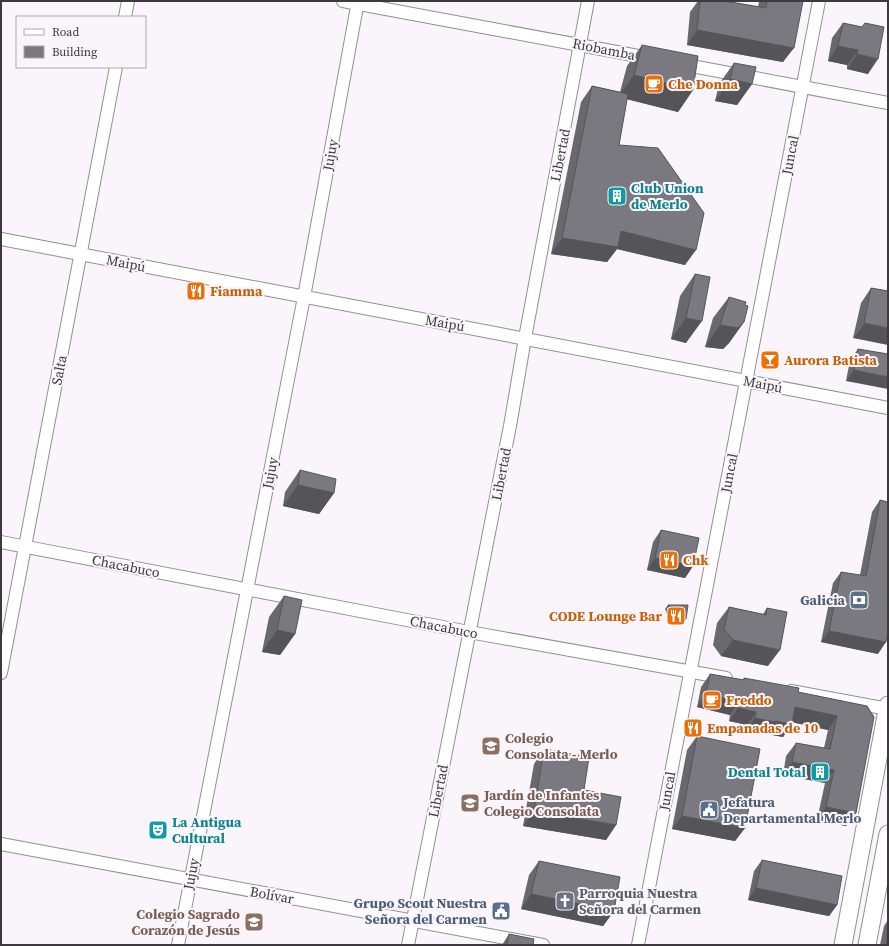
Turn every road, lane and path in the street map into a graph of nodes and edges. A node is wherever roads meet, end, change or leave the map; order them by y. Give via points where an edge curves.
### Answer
1 (128, 1) edge
2 (343, 1) edge
3 (588, 1) edge
4 (818, 1) edge
5 (358, 2) edge
6 (125, 16) edge
7 (581, 45) junction
8 (657, 59) edge
9 (673, 62) edge
10 (116, 68) edge
11 (803, 87) junction
12 (888, 103) edge
13 (1, 240) edge
14 (81, 255) junction
15 (304, 297) junction
16 (525, 338) junction
17 (747, 380) junction
18 (888, 408) edge
19 (1, 542) edge
20 (25, 546) junction
21 (248, 590) junction
22 (469, 632) junction
23 (689, 671) junction
24 (1, 673) edge
25 (735, 680) edge
26 (781, 689) edge
27 (888, 708) edge
28 (888, 834) edge
29 (1, 844) edge
30 (190, 880) junction
31 (412, 921) junction
32 (178, 945) edge
33 (408, 945) edge
34 (543, 945) edge
35 (638, 945) edge
36 (843, 945) edge
37 (867, 945) edge

1 - 6 street
2 - 5 street, Riobamba
3 - 7 street, Libertad
4 - 11 street, Juncal
5 - 7 street, Riobamba
5 - 15 street, Jujuy
7 - 8 street, Riobamba
7 - 16 street, Libertad
9 - 11 street
10 - 14 street, Salta
11 - 12 street
11 - 17 street, Juncal
13 - 14 street, Maipú
14 - 15 street, Maipú
14 - 20 street, Salta
15 - 16 street, Maipú
15 - 21 street, Jujuy
16 - 17 street, Maipú
16 - 22 street, Libertad
17 - 18 street, Maipú
17 - 23 street, Juncal
19 - 20 street, Chacabuco
20 - 21 street, Chacabuco
20 - 24 street, Salta
21 - 22 street, Chacabuco
21 - 30 street, Jujuy
22 - 23 street, Chacabuco
22 - 31 street, Libertad
23 - 25 street, Chacabuco
23 - 35 street, Juncal
26 - 27 street
27 - 36 main road
28 - 37 main road
29 - 30 street, Bolívar
30 - 31 street, Bolívar
30 - 32 street, Jujuy
31 - 33 street, Libertad
31 - 34 street, Bolívar

